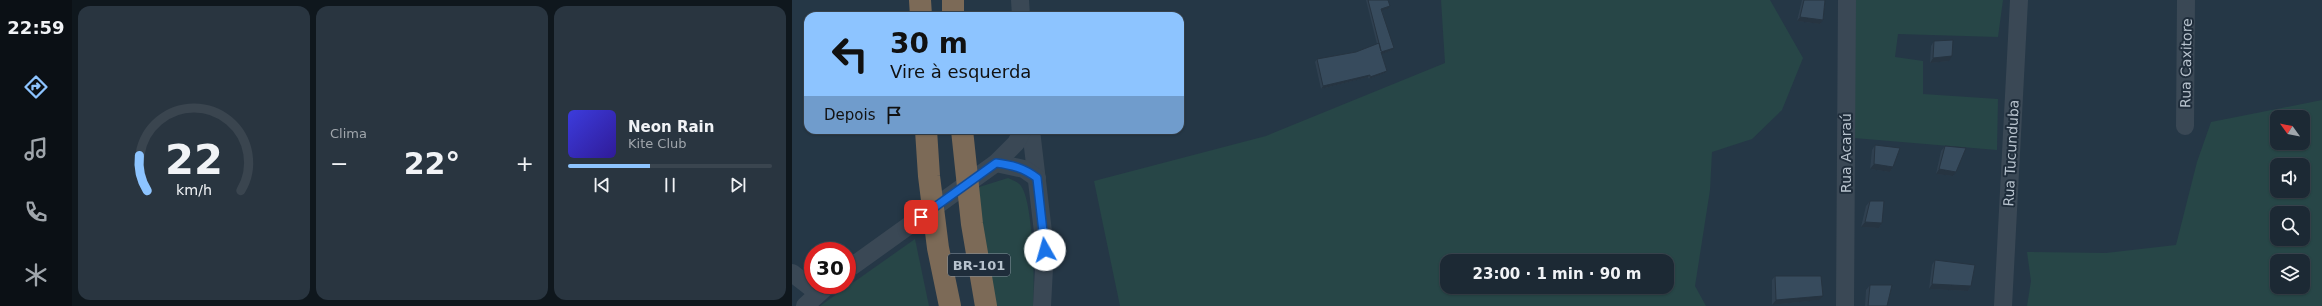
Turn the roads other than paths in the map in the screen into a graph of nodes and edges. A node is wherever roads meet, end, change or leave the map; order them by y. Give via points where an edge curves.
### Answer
1 (920, 0) edge
2 (953, 0) edge
3 (1020, 0) edge
4 (1847, 0) edge
5 (2019, 0) edge
6 (2186, 0) edge
7 (920, 12) edge
8 (953, 12) edge
9 (1021, 12) edge
10 (2185, 126) dead end
11 (926, 134) edge
12 (962, 134) edge
13 (1021, 134) edge
14 (1032, 134) edge
15 (996, 163) junction
16 (1037, 178) junction
17 (856, 264) edge
18 (792, 273) edge
19 (804, 279) edge
20 (818, 294) edge
21 (805, 306) edge
22 (950, 306) edge
23 (986, 306) edge
24 (1042, 306) edge
25 (1845, 306) edge
26 (2003, 306) edge

1 - 7 highway
2 - 8 highway
3 - 9 street
4 - 25 street, Rua Acaraú
5 - 26 street, Rua Tucunduba
6 - 10 street, Rua Caxitore
11 - 22 highway, BR-101 via 938,248
12 - 23 highway, BR-101 via 972,224
13 - 15 street via 1016,143
14 - 16 street
15 - 16 street via 1024,169
15 - 17 street
16 - 24 street via 1045,250
18 - 19 street
20 - 21 street

